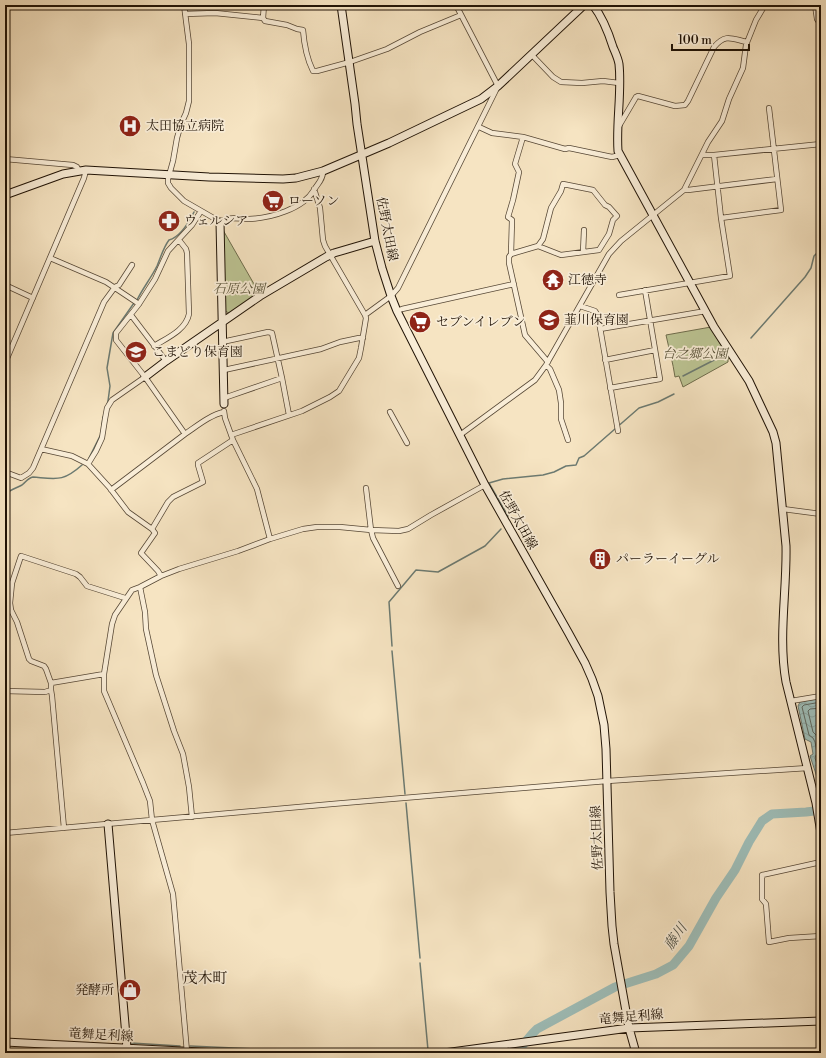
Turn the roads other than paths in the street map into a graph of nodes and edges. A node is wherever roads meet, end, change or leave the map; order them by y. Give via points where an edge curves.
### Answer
1 (184, 5) edge
2 (264, 5) edge
3 (341, 5) edge
4 (456, 5) edge
5 (584, 5) edge
6 (593, 5) edge
7 (765, 5) edge
8 (815, 5) edge
9 (185, 14) junction
10 (461, 15) junction
11 (263, 18) junction
12 (821, 24) edge
13 (747, 42) junction
14 (531, 54) junction
15 (350, 62) junction
16 (619, 82) junction
17 (498, 86) junction
18 (769, 108) dead end
19 (479, 127) junction
20 (617, 129) junction
21 (523, 137) junction
22 (821, 144) edge
23 (774, 148) junction
24 (362, 154) junction
25 (702, 155) junction
26 (714, 155) junction
27 (620, 156) junction
28 (5, 159) edge
29 (82, 171) junction
30 (323, 171) junction
31 (169, 175) junction
32 (777, 179) junction
33 (718, 186) junction
34 (314, 189) junction
35 (684, 190) junction
36 (5, 195) edge
37 (201, 211) junction
38 (653, 215) junction
39 (721, 218) junction
40 (220, 222) junction
41 (584, 230) dead end
42 (179, 240) junction
43 (376, 241) junction
44 (538, 246) junction
45 (600, 248) junction
46 (583, 252) junction
47 (511, 254) junction
48 (609, 254) junction
49 (330, 255) junction
50 (50, 258) junction
51 (132, 265) dead end
52 (690, 283) junction
53 (514, 284) junction
54 (5, 285) edge
55 (116, 287) junction
56 (645, 290) junction
57 (618, 295) dead end
58 (391, 296) junction
59 (33, 298) junction
60 (139, 304) junction
61 (580, 306) junction
62 (398, 311) junction
63 (706, 311) junction
64 (131, 315) junction
65 (365, 315) junction
66 (650, 321) junction
67 (222, 322) junction
68 (600, 329) junction
69 (363, 338) junction
70 (222, 342) junction
71 (154, 346) junction
72 (655, 350) junction
73 (278, 358) junction
74 (605, 360) junction
75 (166, 361) junction
76 (5, 363) edge
77 (547, 363) junction
78 (224, 370) junction
79 (145, 376) junction
80 (282, 378) junction
81 (610, 388) junction
82 (224, 401) junction
83 (224, 412) junction
84 (390, 412) dead end
85 (289, 414) junction
86 (617, 428) dead end
87 (185, 434) junction
88 (460, 434) junction
89 (231, 435) junction
90 (233, 440) junction
91 (568, 440) dead end
92 (407, 443) dead end
93 (41, 449) junction
94 (88, 464) junction
95 (5, 472) edge
96 (485, 485) junction
97 (366, 488) dead end
98 (111, 490) junction
99 (783, 509) junction
100 (821, 514) edge
101 (152, 529) junction
102 (371, 530) junction
103 (270, 538) junction
104 (161, 576) junction
105 (398, 586) dead end
106 (140, 587) junction
107 (125, 598) junction
108 (104, 674) junction
109 (51, 683) junction
110 (51, 690) junction
111 (5, 691) edge
112 (821, 696) edge
113 (791, 701) junction
114 (808, 768) junction
115 (607, 781) junction
116 (192, 817) junction
117 (152, 820) junction
118 (108, 824) junction
119 (64, 828) junction
120 (5, 833) edge
121 (821, 833) edge
122 (821, 862) edge
123 (821, 936) edge
124 (821, 1021) edge
125 (629, 1028) junction
126 (5, 1042) edge
127 (127, 1048) junction
128 (186, 1052) edge
129 (221, 1053) edge
130 (444, 1053) edge
131 (636, 1053) edge

1 - 9 street
2 - 11 street
3 - 15 street, 佐野太田線
4 - 10 street
5 - 14 street
6 - 16 street via 604,23 617,59
7 - 13 street
8 - 12 street via 817,19
9 - 11 street via 215,13
9 - 31 street via 189,44 189,101 178,132
10 - 15 street via 387,49
10 - 17 street
11 - 15 street via 265,21 303,30 313,71
13 - 20 street via 727,38 718,42 685,105 675,106 638,96
13 - 25 street via 743,68 722,121
14 - 16 street via 561,82
14 - 17 street
15 - 24 street, 佐野太田線
16 - 20 street
17 - 19 street
17 - 24 street via 481,99
18 - 23 street
19 - 21 street via 492,133
19 - 58 street via 398,288
20 - 27 street
21 - 27 street via 565,149 612,157
21 - 47 street via 515,164 519,172 508,217 512,220
22 - 23 street
23 - 26 street
23 - 32 street
24 - 30 street
24 - 43 street, 佐野太田線
25 - 26 street
25 - 35 street
26 - 33 street
27 - 38 street
28 - 29 street via 73,165
29 - 31 street
29 - 36 street via 63,174
29 - 50 street via 84,178
30 - 31 street via 283,179
30 - 34 street via 323,179
31 - 37 street via 168,182 171,188 184,201
32 - 33 street
32 - 39 street via 781,210
33 - 35 street
33 - 39 street
34 - 40 street via 312,194 287,210 262,218 227,219
34 - 49 street via 320,208 323,240
35 - 38 street
37 - 40 street
37 - 42 street
38 - 48 street
38 - 52 street
39 - 52 street via 730,276
40 - 67 street
41 - 46 street
42 - 60 street via 168,251 155,279
42 - 71 street via 187,253 189,318 178,330
43 - 49 street
43 - 58 street, 佐野太田線
44 - 45 street via 543,239 550,208 563,184 593,190 617,216
44 - 46 street via 561,255
44 - 47 street
45 - 46 street
45 - 48 street
47 - 53 street via 509,263
48 - 61 street
49 - 65 street
49 - 67 street via 260,296
50 - 55 street
50 - 59 street
51 - 55 street
52 - 56 street
52 - 63 street
53 - 62 street
53 - 77 street via 525,335
54 - 59 street
55 - 60 street
55 - 93 street via 104,302
56 - 57 street
56 - 66 street
58 - 62 street, 佐野太田線
58 - 65 street
59 - 76 street
60 - 64 street
61 - 68 street via 595,311
61 - 77 street
62 - 88 street, 佐野太田線
63 - 66 street
63 - 99 street via 749,381 773,432
64 - 71 street
64 - 79 street via 116,333 116,340
65 - 69 street
66 - 68 street
66 - 72 street
67 - 70 street
67 - 75 street
68 - 74 street
69 - 73 street
69 - 85 street via 359,358 339,390 302,411
70 - 73 street via 270,332
70 - 78 street
71 - 75 street
72 - 74 street
72 - 81 street via 660,379
73 - 78 street
73 - 80 street
74 - 81 street
75 - 79 street
77 - 88 street via 535,380
77 - 91 street via 559,390 561,419
78 - 82 street
79 - 87 street
79 - 94 street via 112,400 104,419 102,438
80 - 82 street
80 - 85 street
81 - 86 street
82 - 83 street
83 - 87 street
83 - 89 street
84 - 92 street
85 - 89 street
87 - 98 street
88 - 96 street, 佐野太田線
89 - 90 street
90 - 101 street via 198,463 203,482 173,497
90 - 103 street via 257,489
93 - 94 street via 72,456
93 - 95 street via 33,468 24,477
94 - 98 street
96 - 102 street via 408,529
96 - 115 street, 佐野太田線 via 592,679 604,729
97 - 102 street
98 - 101 street via 128,512
99 - 100 street
99 - 113 street via 786,562 783,667
101 - 104 street via 155,533 142,553
102 - 103 street via 317,527
102 - 105 street
103 - 104 street
104 - 106 street
106 - 107 street via 132,590
106 - 116 street via 156,675 183,754
107 - 108 street via 114,615
107 - 109 street via 87,586 76,574 21,556 12,583 11,610 18,622 29,659 44,666
108 - 109 street
108 - 117 street via 104,691 144,783 150,801
109 - 110 street
110 - 111 street
110 - 119 street
112 - 113 street
113 - 114 street
114 - 115 street
114 - 121 street
115 - 116 street
115 - 125 street, 佐野太田線 via 611,912
116 - 117 street
117 - 118 street
117 - 128 street via 173,894
118 - 119 street
118 - 127 street
119 - 120 street
122 - 123 street via 762,875 762,899 766,904 769,942
124 - 125 street, 竜舞足利線
125 - 130 street, 竜舞足利線
125 - 131 street, 佐野太田線
126 - 127 street, 竜舞足利線
127 - 128 street, 竜舞足利線
128 - 129 street, 竜舞足利線

